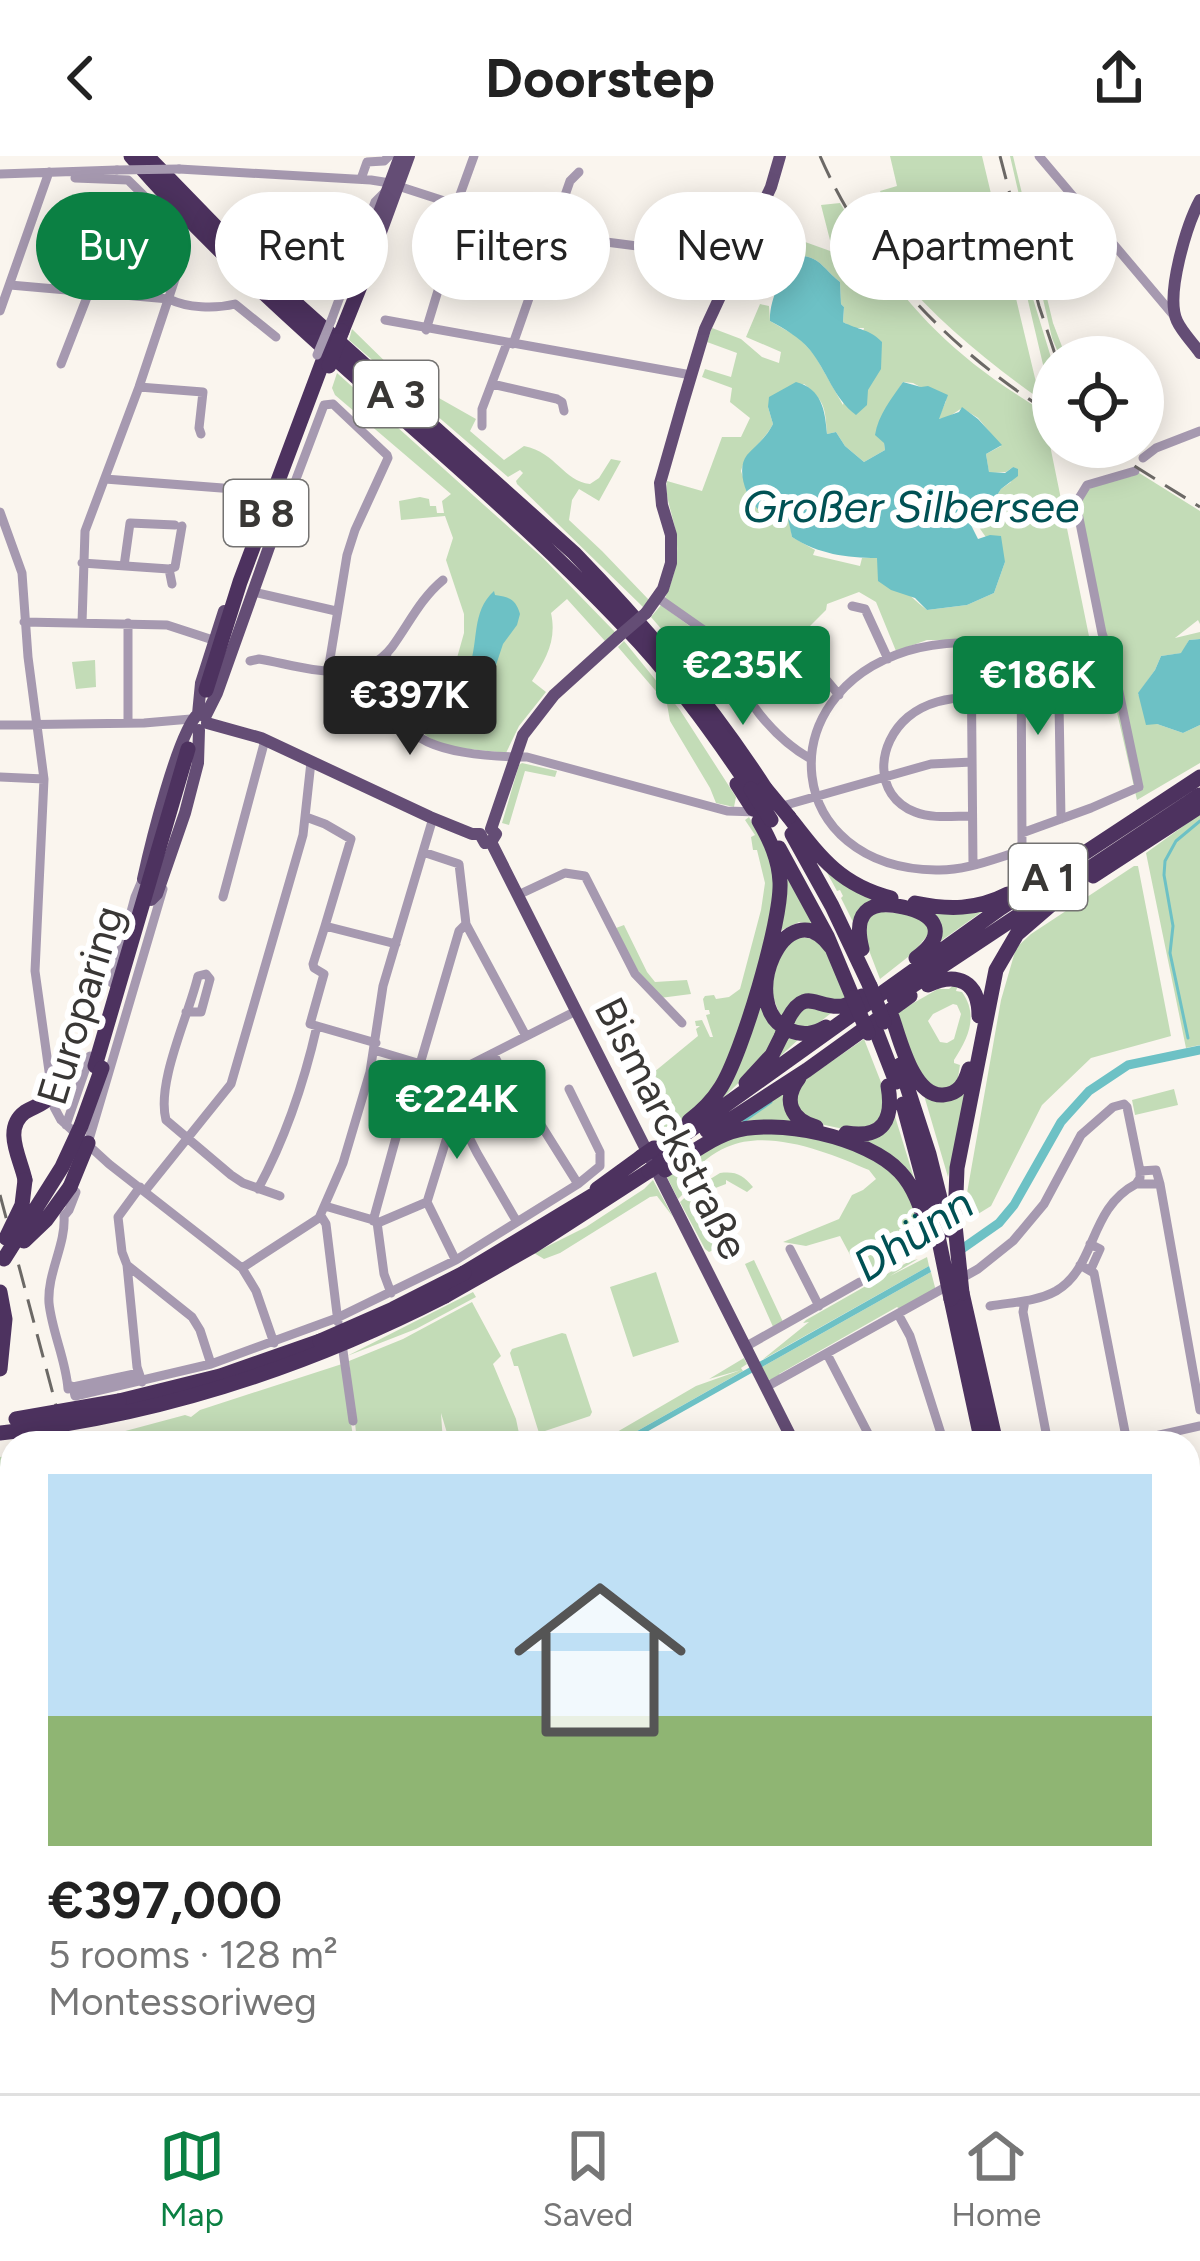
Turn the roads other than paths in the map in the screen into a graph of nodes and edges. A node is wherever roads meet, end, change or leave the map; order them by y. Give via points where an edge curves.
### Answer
1 (130, 156) edge
2 (151, 156) edge
3 (222, 156) edge
4 (474, 156) edge
5 (780, 156) edge
6 (1040, 156) edge
7 (400, 161) edge
8 (217, 170) junction
9 (49, 172) junction
10 (580, 172) dead end
11 (0, 173) edge
12 (118, 174) junction
13 (174, 175) junction
14 (75, 178) dead end
15 (366, 180) junction
16 (139, 192) edge
17 (385, 192) edge
18 (412, 192) edge
19 (416, 192) edge
20 (460, 192) edge
21 (566, 192) edge
22 (769, 192) edge
23 (412, 193) edge
24 (388, 194) junction
25 (1200, 200) edge
26 (30, 227) junction
27 (36, 228) edge
28 (10, 285) junction
29 (36, 287) edge
30 (90, 300) edge
31 (169, 300) edge
32 (171, 300) edge
33 (346, 300) edge
34 (348, 300) edge
35 (436, 300) edge
36 (526, 300) edge
37 (719, 300) edge
38 (1168, 300) junction
39 (0, 311) edge
40 (385, 320) dead end
41 (336, 326) junction
42 (426, 329) junction
43 (276, 337) dead end
44 (510, 344) junction
45 (1200, 352) edge
46 (323, 359) junction
47 (61, 364) dead end
48 (691, 375) junction
49 (492, 384) junction
50 (139, 387) junction
51 (564, 411) dead end
52 (482, 426) dead end
53 (1200, 431) edge
54 (201, 434) dead end
55 (1164, 445) edge
56 (1135, 471) dead end
57 (105, 479) junction
58 (284, 487) junction
59 (267, 494) junction
60 (0, 512) edge
61 (279, 519) junction
62 (82, 563) junction
63 (124, 566) junction
64 (171, 569) junction
65 (443, 580) dead end
66 (172, 584) dead end
67 (253, 592) junction
68 (658, 598) junction
69 (852, 606) dead end
70 (336, 611) junction
71 (24, 622) junction
72 (82, 623) junction
73 (128, 623) junction
74 (618, 630) junction
75 (213, 640) junction
76 (971, 643) junction
77 (1021, 644) junction
78 (386, 654) junction
79 (727, 655) dead end
80 (888, 659) junction
81 (250, 661) dead end
82 (328, 671) junction
83 (839, 695) junction
84 (971, 697) junction
85 (199, 721) junction
86 (128, 723) junction
87 (37, 724) junction
88 (0, 725) edge
89 (265, 740) junction
90 (190, 750) dead end
91 (514, 757) junction
92 (811, 759) junction
93 (311, 762) junction
94 (972, 762) junction
95 (1200, 774) edge
96 (0, 777) edge
97 (44, 778) junction
98 (885, 778) junction
99 (753, 790) junction
100 (1200, 795) edge
101 (815, 798) junction
102 (1200, 806) edge
103 (972, 816) junction
104 (306, 817) junction
105 (769, 817) junction
106 (433, 818) junction
107 (1061, 819) junction
108 (1022, 833) junction
109 (488, 835) junction
110 (174, 844) junction
111 (423, 852) junction
112 (973, 865) junction
113 (142, 878) junction
114 (1011, 893) junction
115 (518, 895) junction
116 (224, 897) dead end
117 (146, 905) junction
118 (466, 924) junction
119 (325, 926) junction
120 (998, 928) junction
121 (396, 944) junction
122 (831, 947) junction
123 (862, 949) junction
124 (865, 989) junction
125 (920, 989) junction
126 (576, 1011) junction
127 (186, 1012) dead end
128 (682, 1023) dead end
129 (880, 1025) junction
130 (317, 1026) junction
131 (526, 1036) junction
132 (375, 1046) junction
133 (494, 1053) junction
134 (908, 1060) junction
135 (420, 1064) junction
136 (807, 1070) junction
137 (440, 1079) junction
138 (888, 1086) junction
139 (569, 1089) dead end
140 (48, 1103) junction
141 (75, 1103) junction
142 (729, 1104) junction
143 (457, 1114) junction
144 (66, 1125) junction
145 (909, 1125) junction
146 (706, 1131) junction
147 (186, 1139) junction
148 (88, 1143) junction
149 (653, 1163) junction
150 (1140, 1171) junction
151 (578, 1184) junction
152 (1136, 1184) junction
153 (1160, 1184) junction
154 (73, 1189) junction
155 (142, 1189) junction
156 (258, 1189) junction
157 (280, 1196) dead end
158 (427, 1202) junction
159 (323, 1211) junction
160 (375, 1221) junction
161 (945, 1230) junction
162 (526, 1235) junction
163 (790, 1249) dead end
164 (2, 1252) edge
165 (456, 1260) junction
166 (127, 1265) junction
167 (1086, 1267) junction
168 (242, 1268) junction
169 (141, 1275) junction
170 (127, 1280) junction
171 (860, 1282) dead end
172 (0, 1292) edge
173 (391, 1293) junction
174 (956, 1296) junction
175 (1025, 1301) junction
176 (819, 1306) junction
177 (990, 1306) dead end
178 (898, 1314) junction
179 (337, 1318) junction
180 (274, 1343) junction
181 (749, 1353) junction
182 (827, 1354) junction
183 (211, 1364) junction
184 (0, 1369) edge
185 (141, 1377) junction
186 (762, 1380) junction
187 (1200, 1410) edge
188 (352, 1420) dead end
189 (0, 1421) edge
190 (12, 1431) edge
191 (788, 1431) edge
192 (867, 1431) edge
193 (940, 1431) edge
194 (980, 1431) edge
195 (993, 1431) edge
196 (1046, 1431) edge
197 (1122, 1431) edge

1 - 74 highway, A 3 via 222,256 563,564
2 - 13 highway
3 - 8 street
4 - 20 street
5 - 22 main road
6 - 38 street
7 - 15 street
7 - 15 street via 367,162
7 - 19 main road
7 - 24 main road, B 8
8 - 13 street
8 - 15 street
9 - 11 street
9 - 12 street
9 - 26 street
10 - 21 street
12 - 13 street, bridge
12 - 14 street
12 - 16 street
13 - 99 highway, A 3 via 250,262 614,594 738,747
15 - 17 street
18 - 24 street
23 - 24 street
25 - 38 main road
26 - 27 street
26 - 28 street
28 - 29 street
28 - 39 street
30 - 47 street
31 - 50 street
32 - 43 street via 235,304
33 - 41 street
34 - 41 highway, B 8
35 - 42 street
36 - 44 street
37 - 48 main road
38 - 45 main road
40 - 42 street
41 - 46 highway, B 8, bridge
42 - 44 street
44 - 48 street
44 - 49 street
46 - 58 highway, B 8
46 - 58 highway, B 8 via 208,691
46 - 59 main road
48 - 68 main road via 660,483 672,549
49 - 51 street via 557,398
49 - 52 street
50 - 54 street via 203,392
50 - 57 street
53 - 55 street
56 - 107 street via 1087,485 1076,503 1139,787
57 - 59 street
57 - 62 street
58 - 61 main road
59 - 75 main road
60 - 71 street via 19,559
61 - 67 main road
61 - 70 street via 324,405 332,404 388,458 355,530
62 - 63 street
62 - 72 street
63 - 64 street
63 - 64 street via 130,523 179,525
64 - 66 street
65 - 78 street
67 - 70 street
67 - 85 main road
68 - 74 main road, bridge
68 - 83 street via 705,631 796,644
69 - 80 street via 865,608
70 - 82 street
71 - 72 street
71 - 87 street
72 - 73 street
73 - 75 street
73 - 86 street
74 - 91 main road via 549,700
74 - 99 highway, A 3 via 638,640
75 - 85 main road
76 - 77 street
76 - 80 street
76 - 84 street
77 - 107 street via 1058,646
77 - 108 street
78 - 82 street via 359,670
78 - 91 street via 419,737
79 - 92 street via 754,705
80 - 83 street
81 - 82 street
83 - 92 street
84 - 94 street
84 - 98 street via 908,717 886,746
85 - 86 street
85 - 89 main road
85 - 110 main road via 198,763
85 - 113 main road, Europaring via 177,758
86 - 87 street
87 - 88 street
87 - 97 street
89 - 93 main road
89 - 116 street
90 - 117 highway, Europaring
91 - 101 street via 739,813
91 - 109 main road
92 - 101 street
93 - 104 street
93 - 106 main road
94 - 98 street
94 - 103 street
95 - 114 highway
95 - 142 highway, A 1
96 - 97 street
97 - 140 street via 35,971
98 - 101 street
98 - 103 street via 893,797 916,813
99 - 105 highway, bridge
99 - 105 highway
100 - 120 highway, A 1
101 - 112 street via 838,832 883,860 934,870
102 - 161 highway via 1045,908 1007,947 992,987
103 - 112 street
104 - 119 street via 351,839
104 - 147 street via 231,1084 220,1108
105 - 114 highway via 870,892 955,909
105 - 122 highway
105 - 123 highway
105 - 124 highway
105 - 149 highway via 780,898 739,1047 710,1101
106 - 109 main road
106 - 111 street
107 - 108 street
108 - 112 street via 1017,852
109 - 115 main road, Bismarckstraße
110 - 117 main road
110 - 148 street
111 - 118 street via 459,864
111 - 121 street
113 - 117 main road, Europaring
113 - 141 street
114 - 122 highway via 819,1031 781,1025 765,993 783,940 811,930
115 - 126 main road, Bismarckstraße
115 - 128 street via 566,873 585,876 635,974
117 - 164 highway, Europaring, bridge via 98,1067 60,1156
118 - 131 street
118 - 135 street
119 - 121 street
119 - 130 street via 314,968 323,974 310,1024
120 - 125 highway
120 - 146 highway, A 1
121 - 132 street
122 - 124 highway
123 - 124 highway
123 - 142 highway via 859,923 877,905 917,910 934,925 929,948 864,995 840,1006 817,1000 793,1009 772,1055
124 - 129 highway
125 - 134 highway via 959,980 975,993 979,1015 967,1077 955,1092 926,1090
125 - 136 highway
126 - 131 street
126 - 181 main road, Bismarckstraße
127 - 147 street via 163,1111
129 - 134 highway
129 - 138 highway
129 - 145 highway
129 - 161 highway via 929,1154
130 - 132 street
130 - 156 street via 282,1143
131 - 133 street
132 - 135 street
132 - 159 street
133 - 137 street
133 - 151 street
134 - 161 highway
135 - 137 street
135 - 160 street
136 - 138 highway via 790,1093 791,1109 806,1124 841,1132 862,1135 881,1126 890,1112
136 - 146 highway
137 - 143 street
138 - 145 highway
139 - 151 street via 602,1160
140 - 141 street
140 - 144 street
140 - 164 highway, bridge via 18,1119 25,1189
141 - 144 street
142 - 149 highway, A 1
143 - 158 street
143 - 162 street
144 - 148 street
145 - 161 highway
146 - 149 highway, A 1
147 - 155 street
147 - 156 street
148 - 154 highway
148 - 155 street
149 - 161 highway via 748,1128 832,1138 896,1168
149 - 162 highway, A 1
149 - 162 highway, A 1 via 598,1212 554,1233
150 - 152 street
150 - 153 street via 1156,1170
150 - 178 street via 1127,1107 1113,1107 1082,1135 1013,1241
151 - 162 street
152 - 153 street
152 - 167 street via 1113,1199
153 - 187 street
154 - 164 highway, bridge
154 - 185 street via 49,1296 70,1388 75,1396
155 - 166 street via 118,1217
155 - 168 street
156 - 157 street
158 - 160 street
158 - 165 street
159 - 160 street
159 - 168 street
159 - 179 street
160 - 173 street
161 - 174 highway, bridge
161 - 174 highway, bridge
162 - 165 street
162 - 189 highway, A 1, bridge via 417,1298 275,1358 134,1398
162 - 190 highway, A 1, bridge via 472,1282 274,1370 132,1411
163 - 176 street
165 - 173 street
166 - 169 street
166 - 170 street
167 - 175 street
167 - 197 street
168 - 180 street
169 - 170 street
169 - 183 street via 196,1323
170 - 185 street
171 - 176 street
172 - 184 highway
173 - 179 street
174 - 194 highway
174 - 195 highway
175 - 177 street
175 - 196 street
176 - 181 street
178 - 182 street
178 - 193 street
179 - 180 street
179 - 188 street
180 - 183 street
181 - 186 main road, Bismarckstraße
182 - 186 street
182 - 192 street
183 - 185 street
186 - 191 main road, Bismarckstraße

